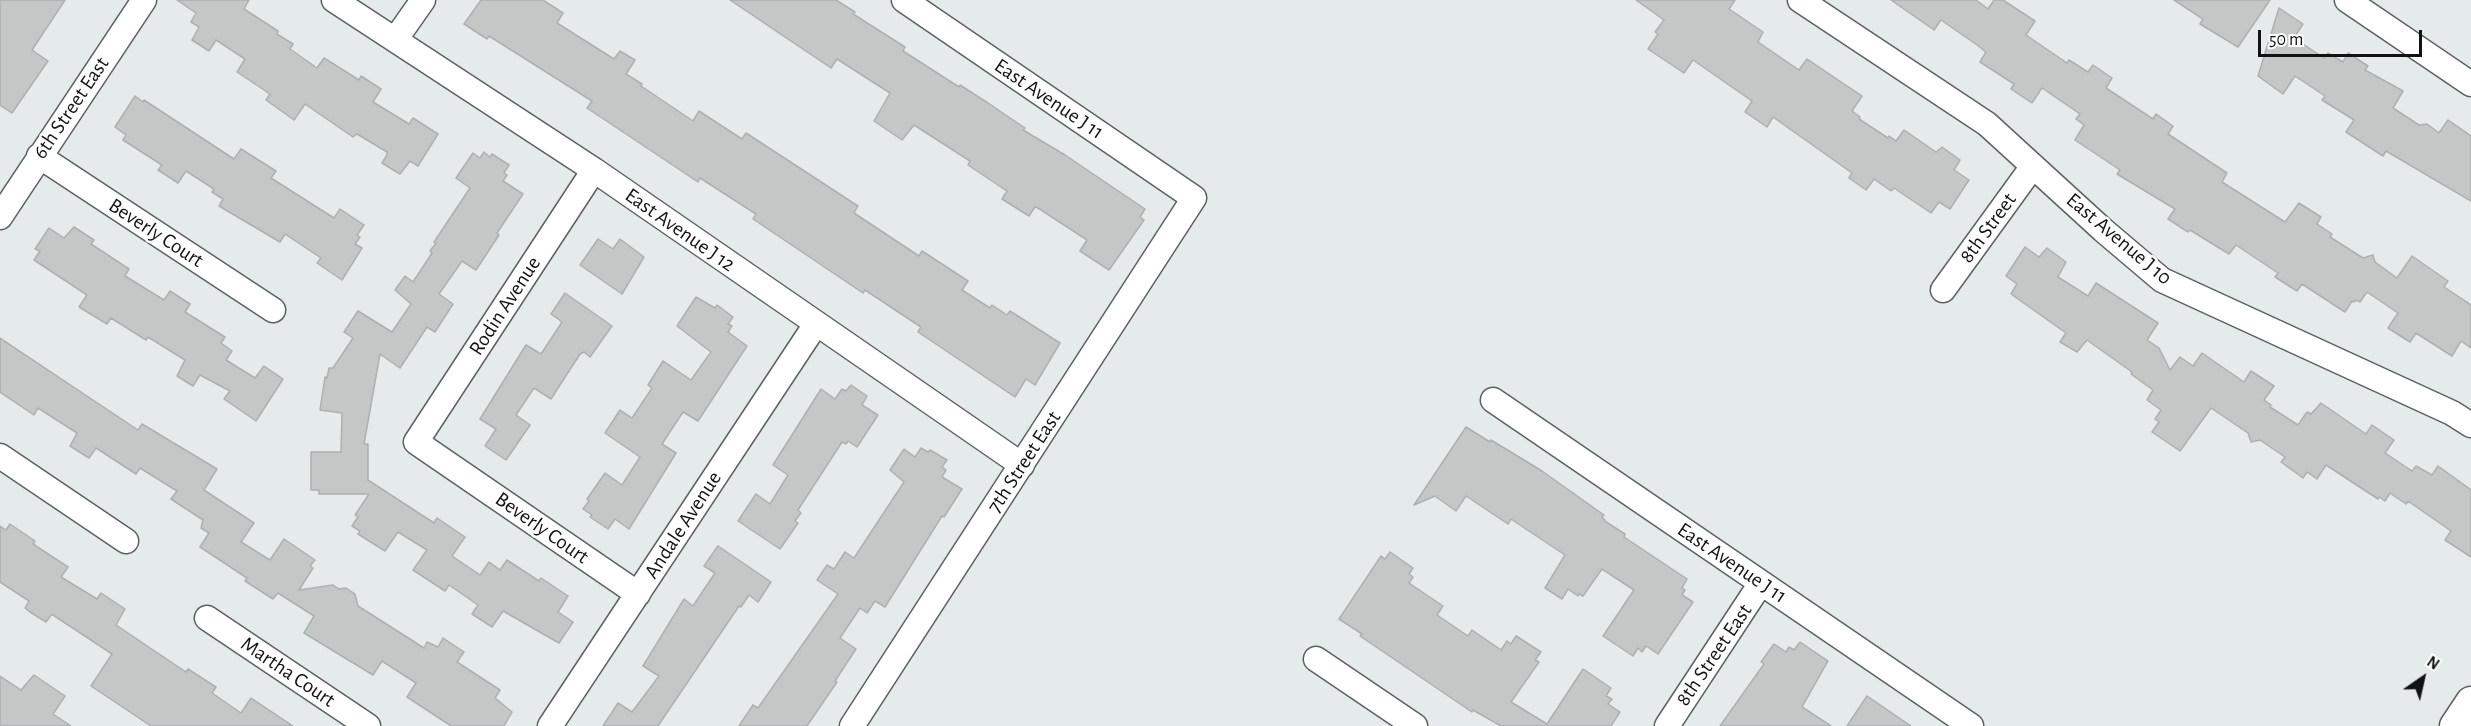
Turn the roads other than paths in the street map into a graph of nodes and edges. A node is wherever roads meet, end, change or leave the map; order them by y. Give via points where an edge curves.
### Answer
1 (144, 0) edge
2 (334, 0) edge
3 (423, 0) edge
4 (904, 0) edge
5 (1800, 0) edge
6 (2347, 0) edge
7 (395, 40) junction
8 (2471, 84) edge
9 (39, 156) junction
10 (2033, 166) junction
11 (594, 170) junction
12 (1194, 198) joint
13 (0, 217) edge
14 (1943, 290) dead end
15 (273, 310) dead end
16 (816, 324) junction
17 (1493, 400) dead end
18 (2471, 425) edge
19 (416, 442) joint
20 (0, 456) edge
21 (1022, 465) junction
22 (126, 541) dead end
23 (1761, 583) junction
24 (638, 594) junction
25 (207, 618) dead end
26 (1316, 659) dead end
27 (2471, 702) edge
28 (368, 726) edge
29 (550, 726) edge
30 (852, 726) edge
31 (1414, 726) edge
32 (1667, 726) edge
33 (1971, 726) edge
34 (2455, 726) edge

1 - 9 street, 6th Street East
2 - 7 street, East Avenue J 12
3 - 7 street
4 - 12 street, East Avenue J 11
5 - 10 street, East Avenue J 10 via 1988,124
6 - 8 street
7 - 11 street, East Avenue J 12
9 - 13 street, 6th Street East
9 - 15 street, Beverly Court
10 - 14 street, 8th Street
10 - 18 street, East Avenue J 10 via 2162,280
11 - 16 street, East Avenue J 12
11 - 19 street, Rodin Avenue
12 - 21 street, 7th Street East
16 - 21 street, East Avenue J 12
16 - 24 street, Andale Avenue
17 - 23 street, East Avenue J 11
19 - 24 street, Beverly Court
20 - 22 street
21 - 30 street, 7th Street East
23 - 32 street, 8th Street East
23 - 33 street, East Avenue J 11
24 - 29 street, Andale Avenue
25 - 28 street, Martha Court
26 - 31 street
27 - 34 main road

